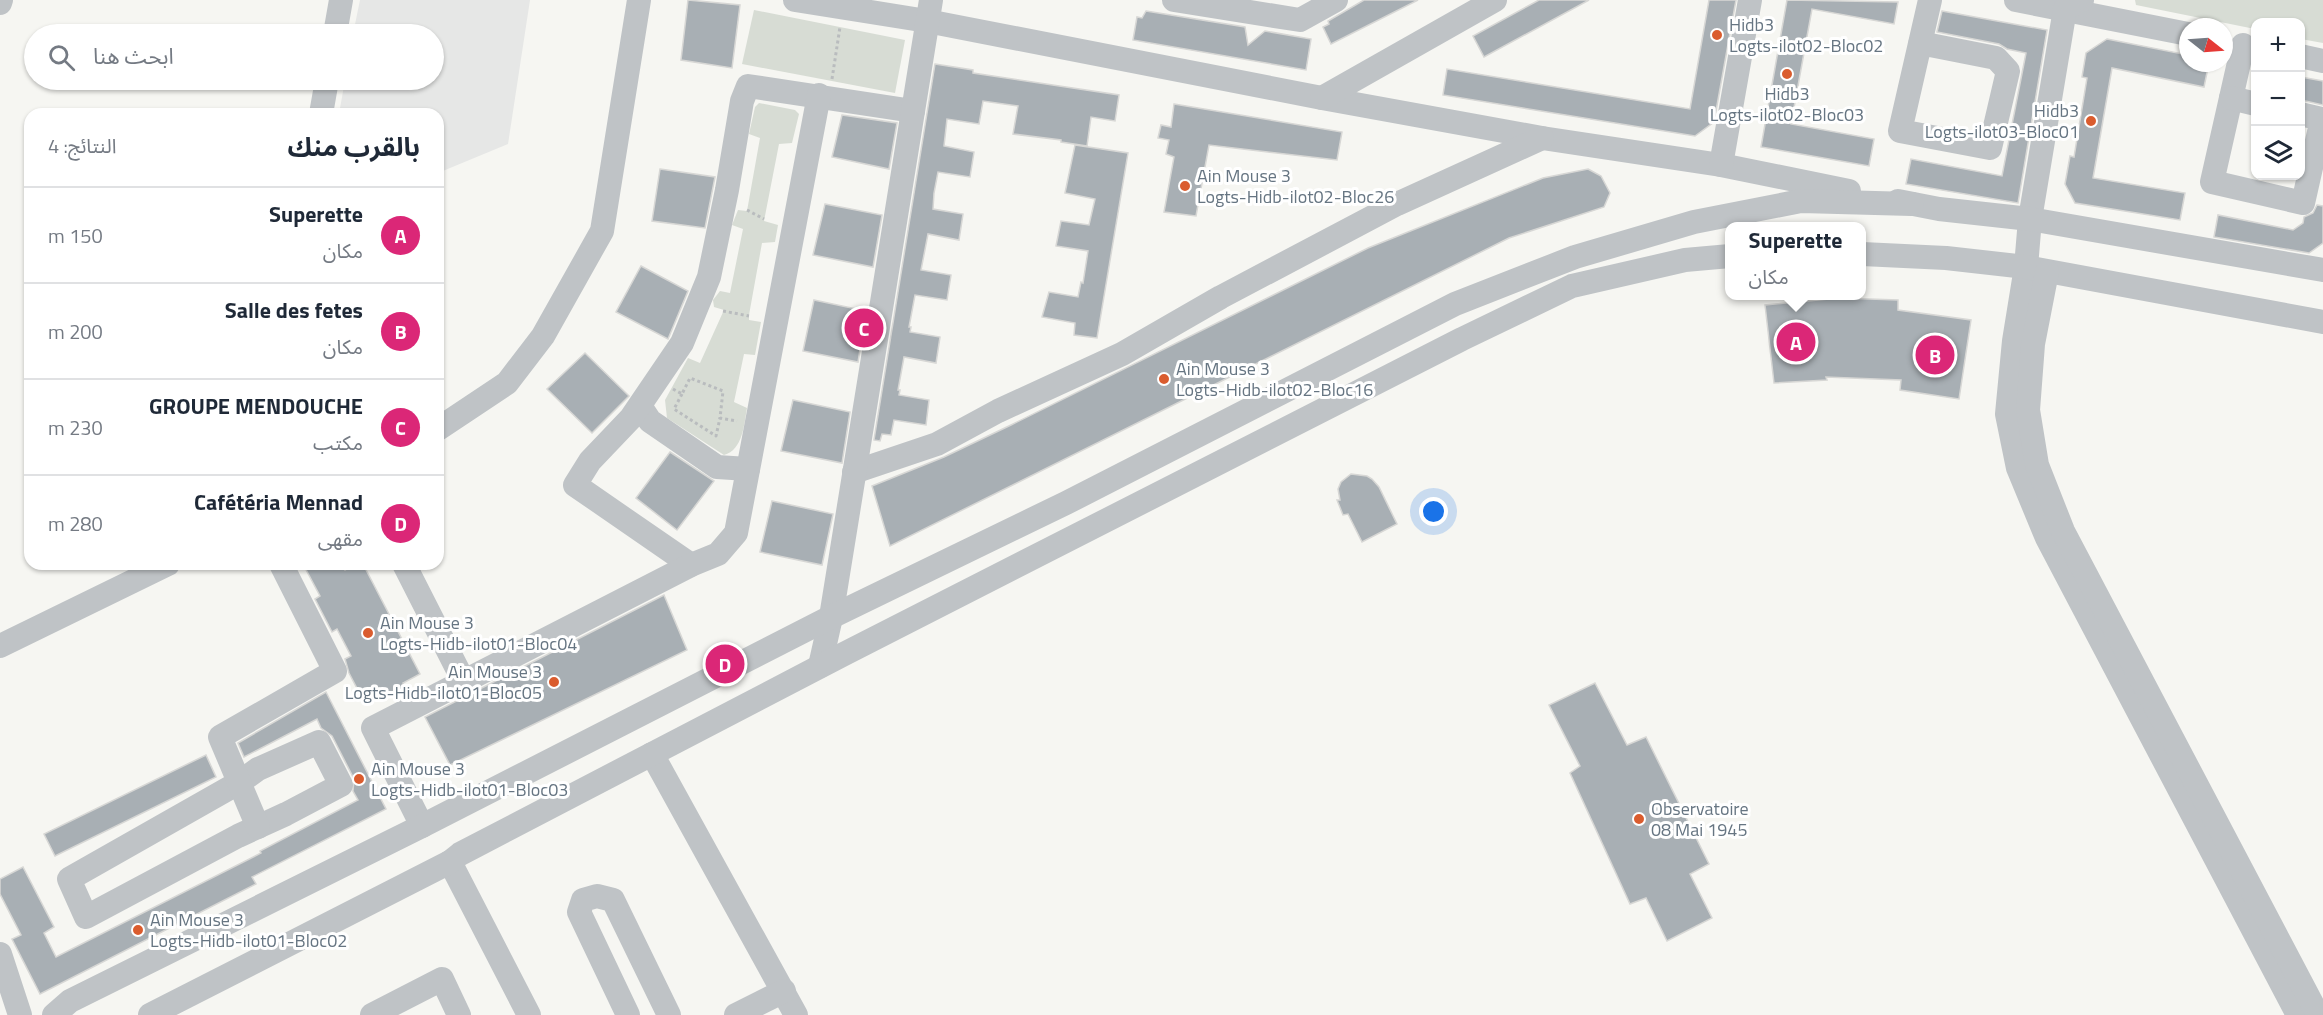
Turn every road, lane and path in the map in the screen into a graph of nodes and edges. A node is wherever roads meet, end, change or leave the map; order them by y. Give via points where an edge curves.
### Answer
1 (341, 0) edge
2 (639, 0) edge
3 (795, 0) edge
4 (1174, 0) edge
5 (1336, 0) edge
6 (1495, 0) edge
7 (1750, 0) edge
8 (1930, 0) edge
9 (2016, 0) edge
10 (2073, 5) edge
11 (929, 11) edge
12 (337, 24) edge
13 (840, 27) dead end
14 (2179, 32) edge
15 (1920, 43) junction
16 (2241, 44) edge
17 (2305, 57) edge
18 (2323, 61) edge
19 (825, 88) junction
20 (325, 90) edge
21 (1322, 98) junction
22 (2231, 98) junction
23 (2251, 103) edge
24 (322, 108) edge
25 (913, 111) junction
26 (2305, 115) edge
27 (1542, 138) junction
28 (1720, 165) junction
29 (1912, 204) junction
30 (747, 210) dead end
31 (764, 219) dead end
32 (2030, 219) junction
33 (1866, 254) edge
34 (1725, 256) edge
35 (2036, 270) junction
36 (2323, 270) edge
37 (723, 312) dead end
38 (749, 316) dead end
39 (2323, 322) edge
40 (671, 388) dead end
41 (682, 394) junction
42 (640, 406) junction
43 (720, 418) junction
44 (745, 422) dead end
45 (444, 425) edge
46 (748, 470) junction
47 (854, 472) junction
48 (691, 565) junction
49 (156, 570) edge
50 (284, 570) edge
51 (407, 570) edge
52 (831, 617) junction
53 (0, 646) edge
54 (820, 666) junction
55 (464, 681) junction
56 (652, 754) junction
57 (240, 782) junction
58 (422, 826) junction
59 (258, 827) junction
60 (450, 862) junction
61 (0, 954) edge
62 (784, 991) junction
63 (20, 1015) edge
64 (54, 1015) edge
65 (150, 1015) edge
66 (372, 1015) edge
67 (459, 1015) edge
68 (529, 1015) edge
69 (628, 1015) edge
70 (669, 1015) edge
71 (736, 1015) edge
72 (796, 1015) edge
73 (2298, 1015) edge
74 (2318, 1015) edge

1 - 12 street
2 - 45 street via 602,231 543,336 507,382
3 - 11 street
4 - 5 street via 1300,20
6 - 21 street
7 - 28 street
8 - 15 street
9 - 10 street
10 - 14 street
10 - 32 street
11 - 21 street
11 - 25 street
13 - 19 path
15 - 15 street via 1900,130 1990,148 2008,71 1996,58
16 - 22 street
17 - 18 street
19 - 25 street
19 - 42 street via 748,86 709,277 682,343
19 - 46 street
20 - 24 street
21 - 27 street
22 - 23 street
22 - 26 street via 2212,182 2303,203 2322,119
25 - 47 street
27 - 28 street
27 - 47 street via 1397,204 1122,354 937,444
28 - 29 street
29 - 32 street
29 - 52 street via 1801,201 1694,222 1575,257 1455,304
30 - 31 path
32 - 35 street
32 - 36 street
33 - 35 street via 1946,258
34 - 54 street via 1684,260 1572,286
35 - 39 street
35 - 73 street via 2014,341 2007,414 2018,468 2047,538
35 - 74 street via 2028,410 2037,465 2063,531
37 - 38 path
40 - 41 path
41 - 43 path via 690,378 723,391
41 - 43 path via 674,409 716,436
42 - 46 street via 650,421 717,466
42 - 48 street via 590,461 575,485
43 - 44 path
46 - 48 street via 736,533 718,554
47 - 52 street
48 - 55 street
49 - 53 street
50 - 57 street via 335,671 220,737
51 - 55 street
52 - 54 street
52 - 58 street
54 - 56 street
55 - 58 street via 373,728
56 - 60 street
56 - 62 street
57 - 59 street
57 - 59 street via 258,768 319,742 341,785
57 - 59 street via 69,879 86,917
58 - 64 street via 70,1001
60 - 65 street
60 - 68 street
61 - 63 street
62 - 71 street
62 - 72 street
66 - 67 street via 442,978
69 - 70 street via 579,912 583,900 597,896 613,900

